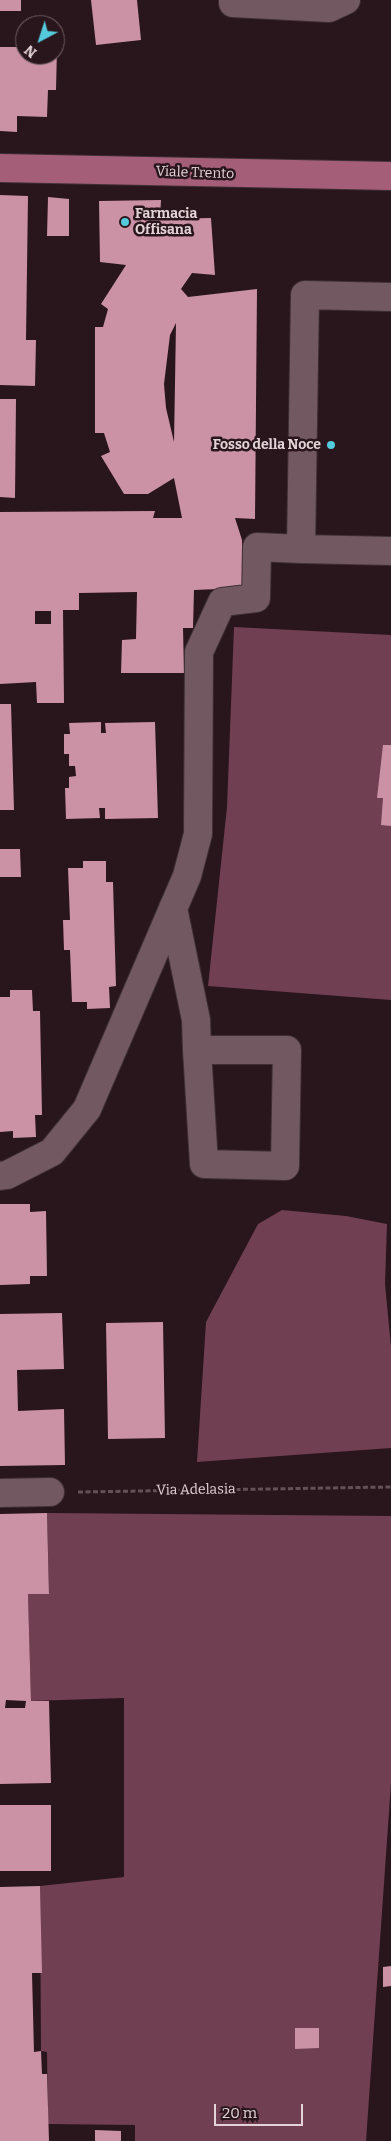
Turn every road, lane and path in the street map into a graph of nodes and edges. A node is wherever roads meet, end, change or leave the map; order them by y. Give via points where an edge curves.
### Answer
1 (233, 0) edge
2 (346, 0) edge
3 (0, 168) edge
4 (391, 176) edge
5 (391, 297) edge
6 (301, 549) junction
7 (391, 551) edge
8 (173, 908) junction
9 (197, 1050) junction
10 (0, 1176) edge
11 (391, 1487) edge
12 (50, 1492) joint
13 (0, 1493) edge

1 - 2 street via 233,3 329,8
3 - 4 main road, Viale Trento
5 - 6 street via 305,295
6 - 7 street
6 - 8 street via 257,547 256,598 222,602 199,652 198,834 187,876
8 - 9 street via 196,1020
8 - 10 street via 86,1109 52,1152 7,1176
9 - 9 street via 204,1164 285,1166 287,1050
11 - 12 path, Via Adelasia
12 - 13 street

